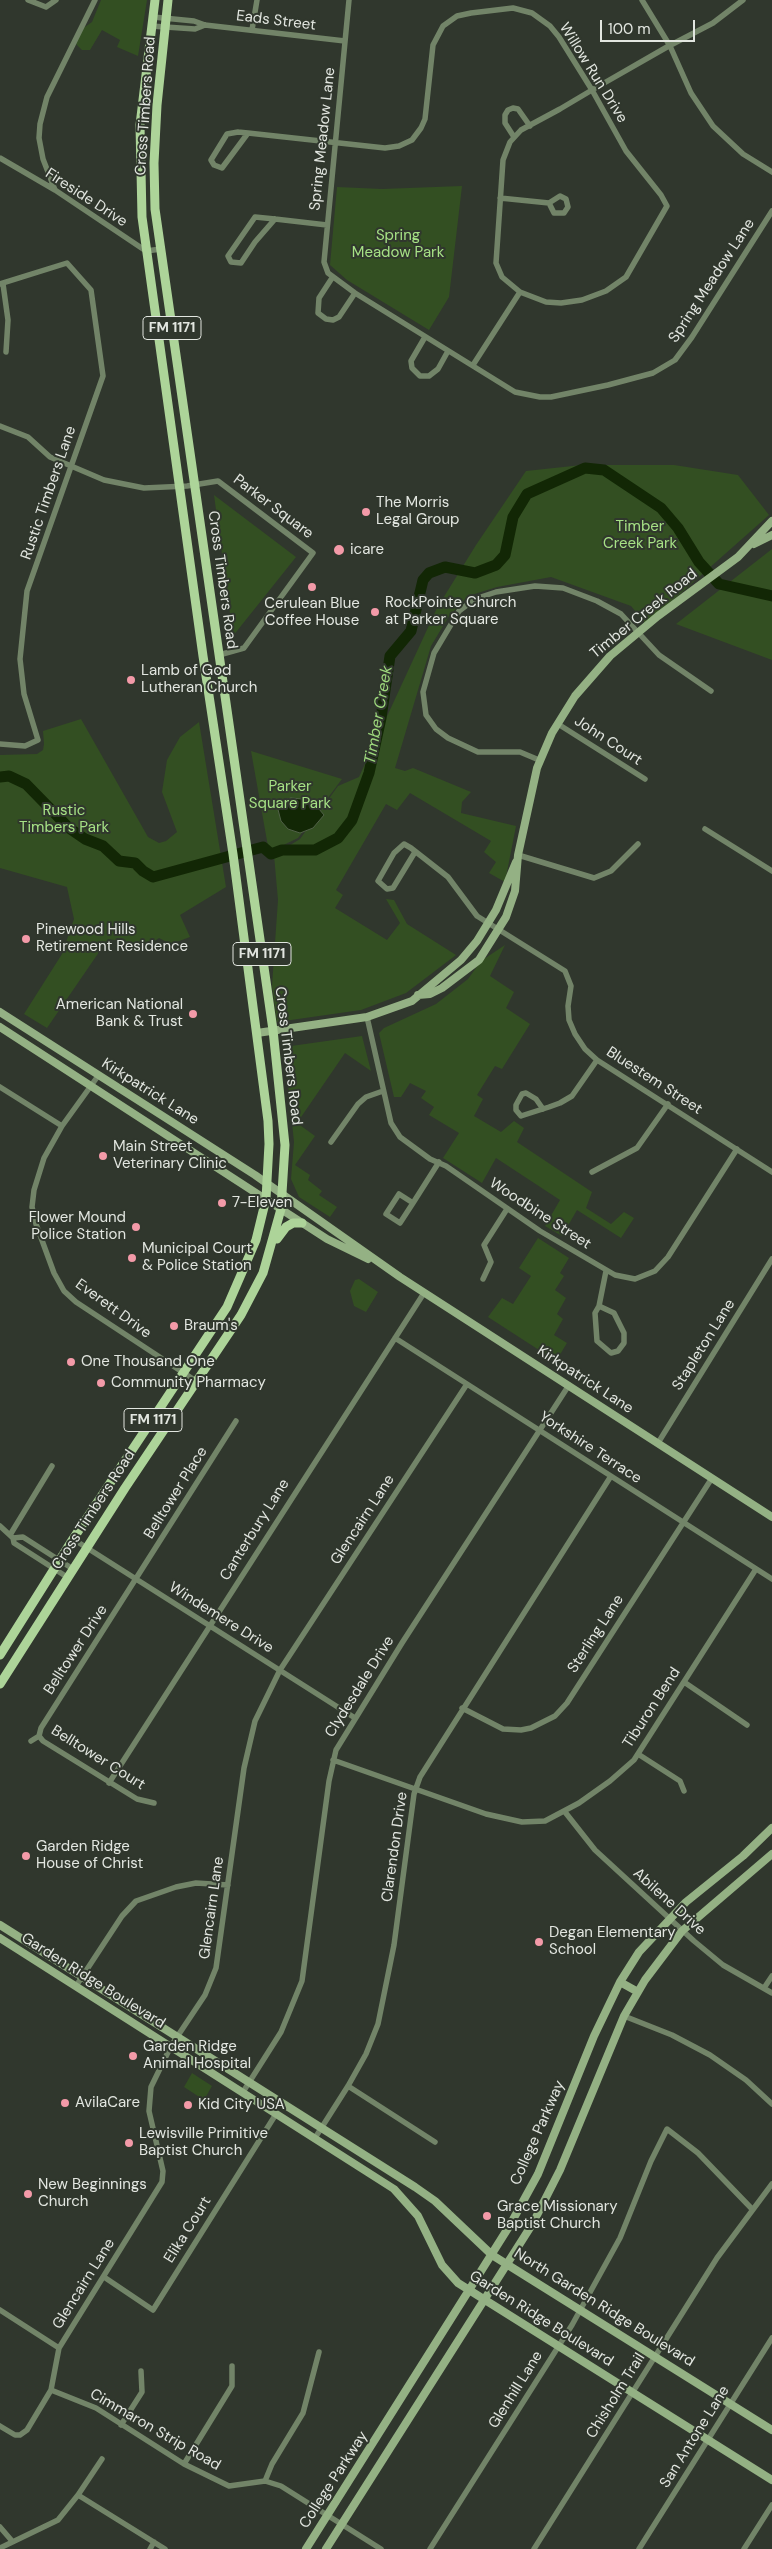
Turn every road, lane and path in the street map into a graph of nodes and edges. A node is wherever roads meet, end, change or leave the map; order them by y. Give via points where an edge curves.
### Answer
1 (28, 0) edge
2 (56, 0) edge
3 (95, 0) edge
4 (155, 0) edge
5 (168, 0) edge
6 (257, 0) edge
7 (349, 0) edge
8 (642, 0) edge
9 (742, 0) edge
10 (152, 21) junction
11 (166, 22) junction
12 (252, 30) junction
13 (345, 41) junction
14 (670, 46) junction
15 (592, 90) junction
16 (530, 126) junction
17 (248, 133) junction
18 (514, 137) junction
19 (336, 141) junction
20 (0, 158) edge
21 (772, 172) edge
22 (55, 190) junction
23 (500, 198) junction
24 (549, 202) dead end
25 (772, 211) edge
26 (275, 218) junction
27 (327, 225) junction
28 (162, 249) junction
29 (146, 251) junction
30 (332, 278) junction
31 (1, 284) edge
32 (520, 292) junction
33 (355, 293) junction
34 (425, 336) junction
35 (448, 351) junction
36 (6, 352) dead end
37 (473, 365) junction
38 (0, 426) edge
39 (72, 466) junction
40 (194, 485) junction
41 (179, 487) junction
42 (772, 521) edge
43 (772, 535) edge
44 (752, 544) junction
45 (639, 632) junction
46 (219, 655) junction
47 (203, 656) junction
48 (711, 691) dead end
49 (558, 724) junction
50 (0, 744) edge
51 (539, 760) junction
52 (645, 779) dead end
53 (705, 829) dead end
54 (638, 844) dead end
55 (415, 852) junction
56 (518, 855) junction
57 (772, 871) edge
58 (488, 922) junction
59 (498, 929) junction
60 (418, 995) junction
61 (0, 1012) edge
62 (367, 1017) junction
63 (0, 1027) edge
64 (273, 1030) junction
65 (256, 1033) junction
66 (597, 1060) junction
67 (98, 1076) junction
68 (91, 1086) junction
69 (0, 1087) edge
70 (383, 1091) junction
71 (668, 1104) junction
72 (543, 1109) junction
73 (168, 1118) junction
74 (62, 1126) junction
75 (158, 1130) junction
76 (331, 1142) dead end
77 (737, 1149) junction
78 (439, 1162) junction
79 (592, 1172) dead end
80 (772, 1172) edge
81 (267, 1184) junction
82 (282, 1196) junction
83 (266, 1199) junction
84 (413, 1203) junction
85 (281, 1209) junction
86 (507, 1209) junction
87 (302, 1223) junction
88 (272, 1248) junction
89 (772, 1259) edge
90 (384, 1265) junction
91 (606, 1271) junction
92 (483, 1279) dead end
93 (424, 1293) junction
94 (599, 1306) junction
95 (212, 1330) junction
96 (395, 1338) junction
97 (225, 1339) junction
98 (183, 1373) junction
99 (196, 1381) junction
100 (467, 1384) junction
101 (569, 1385) junction
102 (236, 1421) dead end
103 (539, 1430) junction
104 (658, 1443) junction
105 (134, 1449) junction
106 (146, 1456) junction
107 (52, 1466) dead end
108 (611, 1476) junction
109 (712, 1478) junction
110 (772, 1517) edge
111 (683, 1522) junction
112 (0, 1526) edge
113 (12, 1537) junction
114 (73, 1539) junction
115 (86, 1547) junction
116 (60, 1561) junction
117 (54, 1569) junction
118 (756, 1569) junction
119 (70, 1573) junction
120 (136, 1579) junction
121 (772, 1579) edge
122 (210, 1626) junction
123 (0, 1655) edge
124 (280, 1670) junction
125 (1, 1680) edge
126 (684, 1682) junction
127 (462, 1708) junction
128 (355, 1718) junction
129 (747, 1725) dead end
130 (39, 1736) junction
131 (31, 1741) dead end
132 (638, 1754) junction
133 (333, 1760) junction
134 (109, 1783) junction
135 (416, 1789) junction
136 (684, 1791) dead end
137 (154, 1803) dead end
138 (565, 1812) junction
139 (772, 1828) edge
140 (772, 1854) edge
141 (228, 1885) junction
142 (670, 1919) junction
143 (0, 1925) edge
144 (682, 1931) junction
145 (20, 1937) junction
146 (0, 1938) edge
147 (13, 1947) junction
148 (82, 1976) junction
149 (772, 1976) edge
150 (620, 1982) junction
151 (76, 1986) junction
152 (764, 1988) junction
153 (638, 1992) junction
154 (772, 1994) edge
155 (624, 2016) junction
156 (178, 2036) junction
157 (171, 2046) junction
158 (250, 2082) junction
159 (348, 2086) junction
160 (243, 2092) junction
161 (772, 2104) edge
162 (276, 2114) junction
163 (322, 2128) junction
164 (315, 2138) junction
165 (435, 2142) dead end
166 (772, 2184) edge
167 (752, 2209) junction
168 (492, 2255) junction
169 (507, 2264) junction
170 (104, 2277) junction
171 (470, 2291) junction
172 (484, 2299) junction
173 (580, 2310) junction
174 (1, 2312) edge
175 (772, 2338) edge
176 (559, 2346) junction
177 (59, 2348) junction
178 (319, 2352) dead end
179 (655, 2357) junction
180 (232, 2366) dead end
181 (142, 2371) dead end
182 (50, 2390) junction
183 (632, 2392) junction
184 (731, 2404) junction
185 (121, 2425) junction
186 (0, 2426) edge
187 (772, 2430) edge
188 (708, 2440) junction
189 (102, 2459) dead end
190 (184, 2464) junction
191 (772, 2480) edge
192 (265, 2481) junction
193 (78, 2495) junction
194 (772, 2505) edge
195 (328, 2515) junction
196 (342, 2524) junction
197 (0, 2527) edge
198 (12, 2542) junction
199 (154, 2542) junction
200 (0, 2548) edge
201 (150, 2549) edge
202 (165, 2549) edge
203 (306, 2549) edge
204 (326, 2549) edge
205 (381, 2549) edge
206 (430, 2549) edge
207 (534, 2549) edge
208 (639, 2549) edge
209 (744, 2549) edge

1 - 2 street via 46,7
3 - 22 street via 47,97 40,124 43,159
4 - 10 main road, Cross Timbers Road / FM 1171
5 - 11 main road, Cross Timbers Road / FM 1171
6 - 12 street
7 - 13 street, Spring Meadow Lane
8 - 14 street
9 - 14 street via 713,23
10 - 11 street, Eads Street
10 - 29 main road, Cross Timbers Road / FM 1171 via 140,141 140,197
11 - 12 street, Eads Street via 195,29 205,26
11 - 28 main road, Cross Timbers Road / FM 1171 via 156,105 154,155 155,209
12 - 13 street, Eads Street
13 - 19 street, Spring Meadow Lane
14 - 15 street
14 - 21 street via 691,93 713,126 743,154
15 - 16 street
15 - 19 street, Willow Run Drive via 560,37 532,12 513,8 457,16 443,26 433,45 425,119 412,140 385,148
15 - 32 street, Willow Run Drive via 626,151 667,206 626,277 606,291 582,300 561,303 546,302
16 - 18 street
16 - 18 street via 518,110 508,110 505,123
17 - 17 street, Willow Run Drive via 222,168 214,165 211,160 227,134
17 - 19 street, Willow Run Drive
18 - 23 street via 503,160
19 - 27 street, Spring Meadow Lane
20 - 22 street, Fireside Drive
22 - 29 street, Fireside Drive
23 - 24 street
23 - 32 street via 496,263 502,277
25 - 37 street, Spring Meadow Lane via 682,352 653,373 608,386 540,397 515,392
26 - 26 street via 241,263 232,262 228,256 255,217
26 - 27 street
27 - 30 street, Spring Meadow Lane via 324,262
28 - 29 street
28 - 40 main road, Cross Timbers Road / FM 1171
29 - 41 main road, Cross Timbers Road / FM 1171
30 - 33 street, Spring Meadow Lane
30 - 33 street via 319,298 318,313 326,319 340,317
31 - 36 street via 8,320
31 - 39 street, Rustic Timbers Lane via 67,263 92,290 103,376
32 - 37 street
33 - 34 street, Spring Meadow Lane
34 - 35 street, Spring Meadow Lane
34 - 35 street via 411,361 412,368 420,376 429,376 438,369
35 - 37 street, Spring Meadow Lane
38 - 39 street via 28,437 50,457
39 - 41 street via 104,480 144,488
39 - 50 street, Rustic Timbers Lane via 27,591 20,659 24,694 38,740 25,746
40 - 41 street
40 - 46 main road, Cross Timbers Road / FM 1171
40 - 46 street, Parker Square via 218,481 314,553 244,648
41 - 47 main road, Cross Timbers Road / FM 1171
42 - 44 main road, Timber Creek Road
43 - 44 main road, Timber Creek Road
44 - 45 main road, Timber Creek Road
45 - 48 street via 659,656
45 - 49 main road, Timber Creek Road via 599,667 575,696
45 - 51 street via 622,614 607,605 563,588 535,586 496,592 475,599 459,611 434,653 423,692 426,716 448,738 478,752 520,752
46 - 47 main road
46 - 64 main road, Cross Timbers Road / FM 1171
47 - 65 main road, Cross Timbers Road / FM 1171
49 - 51 main road, Timber Creek Road
49 - 52 street, John Court
51 - 56 main road, Timber Creek Road
53 - 57 street
54 - 56 street via 611,871 594,878
55 - 55 street via 404,844 394,853 378,881 388,889 393,888
55 - 58 street via 448,877 476,916
56 - 58 main road, Timber Creek Road
56 - 59 main road, Timber Creek Road via 512,901
58 - 59 street
58 - 60 main road, Timber Creek Road via 461,960
59 - 60 main road, Timber Creek Road via 478,960 460,976 430,994
59 - 66 street, Bluestem Street via 561,968 570,980 570,1020 582,1045
60 - 62 main road, Timber Creek Road via 412,1001
61 - 67 main road, Kirkpatrick Lane
62 - 64 main road, Timber Creek Road
62 - 70 street, Woodbine Street
63 - 68 main road, Kirkpatrick Lane
64 - 65 main road, Timber Creek Road
64 - 82 main road, Cross Timbers Road / FM 1171 via 285,1145
65 - 81 main road, Cross Timbers Road / FM 1171 via 268,1121
66 - 71 street, Bluestem Street
66 - 72 street via 572,1096
67 - 68 street, Everett Drive
67 - 73 main road, Kirkpatrick Lane
68 - 74 street, Everett Drive
68 - 75 main road, Kirkpatrick Lane
69 - 74 street
70 - 76 street via 366,1097 358,1104
70 - 78 street, Woodbine Street via 391,1123 400,1137
71 - 77 street, Bluestem Street
71 - 79 street via 637,1148
72 - 72 street via 521,1116 516,1104 526,1093
73 - 75 main road
73 - 81 main road, Kirkpatrick Lane
74 - 98 street, Everett Drive via 37,1175 32,1207 54,1274 64,1291 76,1302
75 - 83 main road, Kirkpatrick Lane
77 - 80 street, Bluestem Street
77 - 91 street, Woodbine Street via 668,1257 655,1271 635,1279 625,1279
78 - 84 street
78 - 86 street, Woodbine Street
81 - 82 main road, Kirkpatrick Lane
81 - 83 main road, Cross Timbers Road / FM 1171
82 - 85 main road, Cross Timbers Road / FM 1171
82 - 90 main road, Kirkpatrick Lane
83 - 85 main road, Kirkpatrick Lane
83 - 95 main road, Cross Timbers Road / FM 1171 via 256,1240 239,1282
84 - 84 street via 400,1222 386,1214 399,1194
85 - 87 main road, Kirkpatrick Lane
85 - 88 main road, Cross Timbers Road / FM 1171
86 - 91 street, Woodbine Street
86 - 92 street via 484,1245 491,1262
87 - 88 main road via 286,1226
87 - 90 main road, Kirkpatrick Lane via 327,1239
88 - 97 main road, Cross Timbers Road / FM 1171 via 255,1290
89 - 104 street, Stapleton Lane
90 - 93 main road, Kirkpatrick Lane
91 - 94 street
93 - 96 street, Canterbury Lane
93 - 101 main road, Kirkpatrick Lane
94 - 94 street via 595,1313 597,1341 611,1353 618,1351 624,1343 624,1333 614,1314
95 - 97 main road
95 - 98 main road, Cross Timbers Road / FM 1171
96 - 100 street, Yorkshire Terrace
96 - 122 street, Canterbury Lane
97 - 99 main road, Cross Timbers Road / FM 1171
98 - 99 street, Everett Drive
98 - 105 main road, Cross Timbers Road / FM 1171
99 - 106 main road, Cross Timbers Road / FM 1171
100 - 103 street, Yorkshire Terrace
100 - 124 street, Glencairn Lane
101 - 103 street, Clydesdale Drive
101 - 104 main road, Kirkpatrick Lane
102 - 120 street, Belltower Place
103 - 108 street, Yorkshire Terrace
103 - 128 street, Clydesdale Drive
104 - 109 main road, Kirkpatrick Lane
105 - 106 main road
105 - 114 main road, Cross Timbers Road / FM 1171
106 - 115 main road, Cross Timbers Road / FM 1171
107 - 113 street
108 - 111 street, Yorkshire Terrace
108 - 127 street, Clarendon Drive
109 - 110 main road, Kirkpatrick Lane
109 - 111 street, Sterling Lane
111 - 118 street, Yorkshire Terrace
111 - 127 street, Sterling Lane via 567,1703 555,1716 521,1730 500,1728
112 - 113 street
113 - 116 street via 23,1537
113 - 117 street via 14,1543
114 - 115 street, Windemere Drive
114 - 116 main road, Cross Timbers Road / FM 1171
115 - 119 main road, Cross Timbers Road / FM 1171
115 - 120 street, Windemere Drive
116 - 117 main road, Cross Timbers Road / FM 1171
116 - 119 street
117 - 119 street
117 - 123 main road, Cross Timbers Road / FM 1171
118 - 121 street, Yorkshire Terrace
118 - 126 street, Tiburon Bend
119 - 125 main road, Cross Timbers Road / FM 1171
120 - 122 street, Windemere Drive
120 - 130 street, Belltower Drive via 41,1728
122 - 124 street, Windemere Drive
122 - 134 street, Canterbury Lane
124 - 128 street, Windemere Drive
124 - 141 street, Glencairn Lane via 251,1735
126 - 129 street
126 - 132 street, Tiburon Bend
127 - 135 street, Clarendon Drive via 426,1765
128 - 133 street, Clydesdale Drive
130 - 131 street, Belltower Court
130 - 134 street, Belltower Court
132 - 136 street via 680,1781
132 - 138 street, Tiburon Bend via 610,1781
133 - 135 street, Tiburon Bend
133 - 158 street, Clydesdale Drive via 302,1981 288,2019
134 - 137 street, Belltower Court via 137,1800
135 - 138 street, Tiburon Bend via 509,1821 545,1821
135 - 159 street, Clarendon Drive via 386,1994 373,2040
138 - 142 street, Abilene Drive via 595,1850
139 - 142 main road, College Parkway
140 - 144 main road, College Parkway
141 - 148 street via 196,1883 136,1901 122,1916
141 - 156 street, Glencairn Lane via 214,1977
142 - 144 street, Abilene Drive
142 - 150 main road, College Parkway via 639,1952
143 - 145 main road, North Garden Ridge Boulevard
144 - 152 street, Abilene Drive via 723,1965
144 - 153 main road, College Parkway
145 - 147 main road
145 - 148 main road, North Garden Ridge Boulevard
146 - 147 main road, Garden Ridge Boulevard
147 - 151 main road, Garden Ridge Boulevard
148 - 151 street
148 - 156 main road, North Garden Ridge Boulevard
149 - 152 street
150 - 153 main road
150 - 168 main road, College Parkway via 594,2036 538,2174
151 - 157 main road, Garden Ridge Boulevard
152 - 154 street, Abilene Drive
153 - 155 main road, College Parkway
155 - 161 street via 710,2055 746,2080
155 - 169 main road, College Parkway via 560,2170 533,2223
156 - 157 street, Glencairn Lane
156 - 158 main road, North Garden Ridge Boulevard
157 - 160 main road, Garden Ridge Boulevard
157 - 170 street, Glencairn Lane via 151,2087 149,2111 163,2171 162,2182
158 - 160 street, Clydesdale Drive
158 - 163 main road, North Garden Ridge Boulevard
159 - 163 street, Clarendon Drive
159 - 165 street
160 - 162 main road, Garden Ridge Boulevard
162 - 164 main road, Garden Ridge Boulevard
162 - 170 street, Elika Court via 153,2310
163 - 164 street, Clarendon Drive
163 - 168 main road, North Garden Ridge Boulevard via 435,2200
164 - 171 main road, Garden Ridge Boulevard via 405,2199 418,2216 442,2264 458,2283
166 - 167 street, Chisholm Trail
167 - 173 street, Glenhill Lane via 698,2153 667,2129 620,2238
167 - 179 street, Chisholm Trail
168 - 169 main road, North Garden Ridge Boulevard
168 - 171 main road, College Parkway
169 - 172 main road, College Parkway
169 - 173 main road, North Garden Ridge Boulevard
170 - 177 street, Glencairn Lane
171 - 172 main road, Garden Ridge Boulevard
171 - 195 main road, College Parkway
172 - 176 main road, Garden Ridge Boulevard
172 - 196 main road, College Parkway
173 - 176 street, Glenhill Lane
173 - 179 main road, North Garden Ridge Boulevard
174 - 177 street
175 - 184 street, San Antone Lane
176 - 183 main road, Garden Ridge Boulevard
176 - 206 street, Glenhill Lane
177 - 182 street, Glencairn Lane
178 - 192 street via 303,2413
179 - 183 street, Chisholm Trail
179 - 184 main road, North Garden Ridge Boulevard
180 - 190 street via 232,2386
181 - 185 street via 142,2392
182 - 185 street, Cimmaron Strip Road via 96,2408
182 - 186 street, Glencairn Lane via 27,2430 15,2435
183 - 188 main road, Garden Ridge Boulevard
183 - 207 street, Chisholm Trail
184 - 187 main road, North Garden Ridge Boulevard
184 - 188 street, San Antone Lane
185 - 190 street, Cimmaron Strip Road
188 - 191 main road, Garden Ridge Boulevard
188 - 208 street, San Antone Lane
189 - 193 street
190 - 192 street, Cimmaron Strip Road via 229,2486
192 - 195 street, Cimmaron Strip Road via 281,2486
193 - 198 street via 58,2520
193 - 199 street
194 - 209 street
195 - 196 street, Cimmaron Strip Road
195 - 203 main road, College Parkway
196 - 204 main road, College Parkway
196 - 205 street, Cimmaron Strip Road
197 - 198 street
198 - 200 street
199 - 201 street
199 - 202 street

